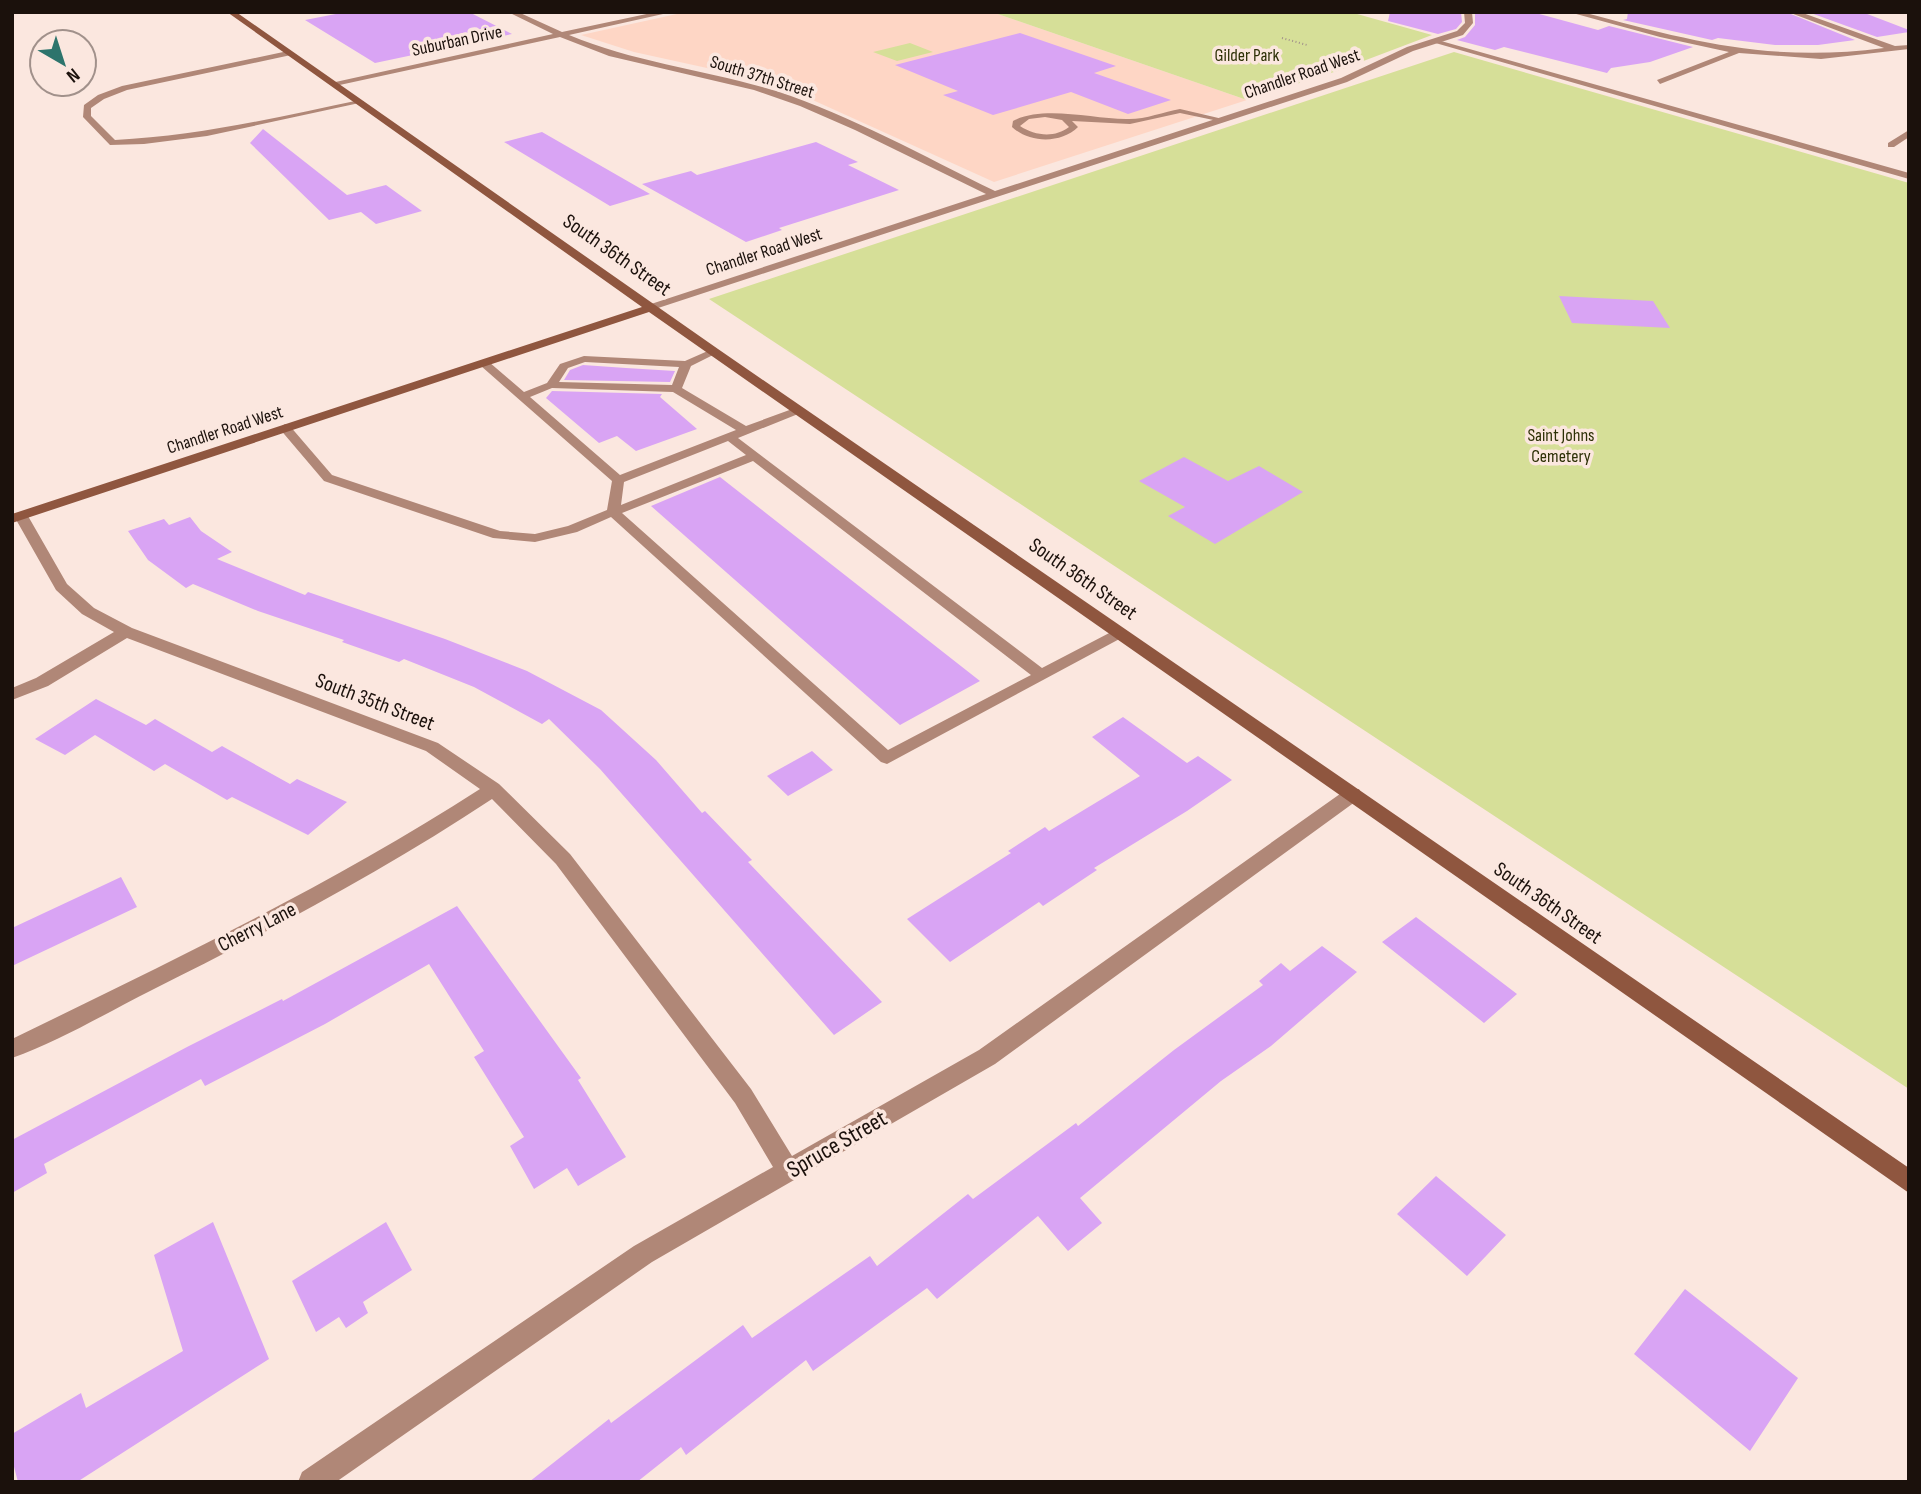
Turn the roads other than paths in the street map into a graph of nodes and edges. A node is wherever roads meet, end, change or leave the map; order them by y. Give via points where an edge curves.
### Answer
1 (232, 12) edge
2 (668, 12) edge
3 (1468, 12) edge
4 (1573, 12) edge
5 (1792, 12) edge
6 (513, 13) edge
7 (563, 35) junction
8 (1434, 41) junction
9 (1909, 47) edge
10 (1895, 49) junction
11 (1738, 51) junction
12 (288, 52) junction
13 (1909, 54) edge
14 (1660, 82) dead end
15 (335, 83) junction
16 (360, 102) junction
17 (1064, 118) junction
18 (1223, 120) junction
19 (1909, 133) edge
20 (1891, 145) dead end
21 (1909, 176) edge
22 (993, 194) junction
23 (652, 307) junction
24 (714, 352) junction
25 (485, 364) junction
26 (686, 364) junction
27 (551, 384) junction
28 (676, 389) junction
29 (523, 396) junction
30 (799, 410) junction
31 (285, 428) junction
32 (745, 431) junction
33 (730, 437) junction
34 (755, 456) junction
35 (618, 480) junction
36 (613, 512) junction
37 (17, 517) edge
38 (126, 632) junction
39 (1120, 633) junction
40 (1041, 675) junction
41 (12, 694) edge
42 (493, 789) junction
43 (1353, 794) junction
44 (12, 1049) edge
45 (789, 1172) junction
46 (1909, 1182) edge
47 (312, 1482) edge

1 - 12 main road, South 36th Street
2 - 7 street, Suburban Drive
3 - 8 street, Chandler Road West via 1467,28
4 - 11 street
5 - 10 street
6 - 7 street, South 37th Street
7 - 15 street, Suburban Drive
7 - 22 street, South 37th Street via 626,58 777,95
8 - 18 street, Chandler Road West via 1343,80
8 - 21 lane
9 - 10 street
10 - 11 street via 1811,57
10 - 13 street
11 - 14 street
12 - 15 main road, South 36th Street
12 - 16 lane via 125,88 87,107 87,117 113,143 146,142
15 - 16 main road, South 36th Street
16 - 23 main road, South 36th Street
17 - 17 lane via 1035,116 1020,120 1016,127 1034,135 1061,135 1074,127
17 - 18 lane via 1129,122 1181,111
18 - 22 street, Chandler Road West
19 - 20 street
22 - 23 street, Chandler Road West
23 - 24 main road, South 36th Street
23 - 25 main road, Chandler Road West
24 - 26 lane
24 - 30 main road, South 36th Street
25 - 29 lane
25 - 31 main road, Chandler Road West
26 - 27 lane via 628,365 584,359 564,366
26 - 28 lane
27 - 28 lane
27 - 29 lane
28 - 32 lane
29 - 35 lane
30 - 32 lane
30 - 39 main road, South 36th Street
31 - 36 lane via 328,478 498,535 535,538
31 - 37 main road, Chandler Road West
32 - 33 lane
33 - 34 lane
33 - 35 lane
34 - 36 lane
34 - 40 lane
35 - 36 lane
36 - 40 lane via 887,758
37 - 38 street, South 35th Street via 61,587 88,611
38 - 41 street
38 - 42 street, South 35th Street via 432,747
39 - 40 lane
39 - 43 main road, South 36th Street
42 - 44 street, Cherry Lane via 362,873
42 - 45 street, South 35th Street via 564,859 743,1096
43 - 45 street, Spruce Street via 987,1057
43 - 46 main road, South 36th Street
45 - 47 street, Spruce Street via 643,1254

